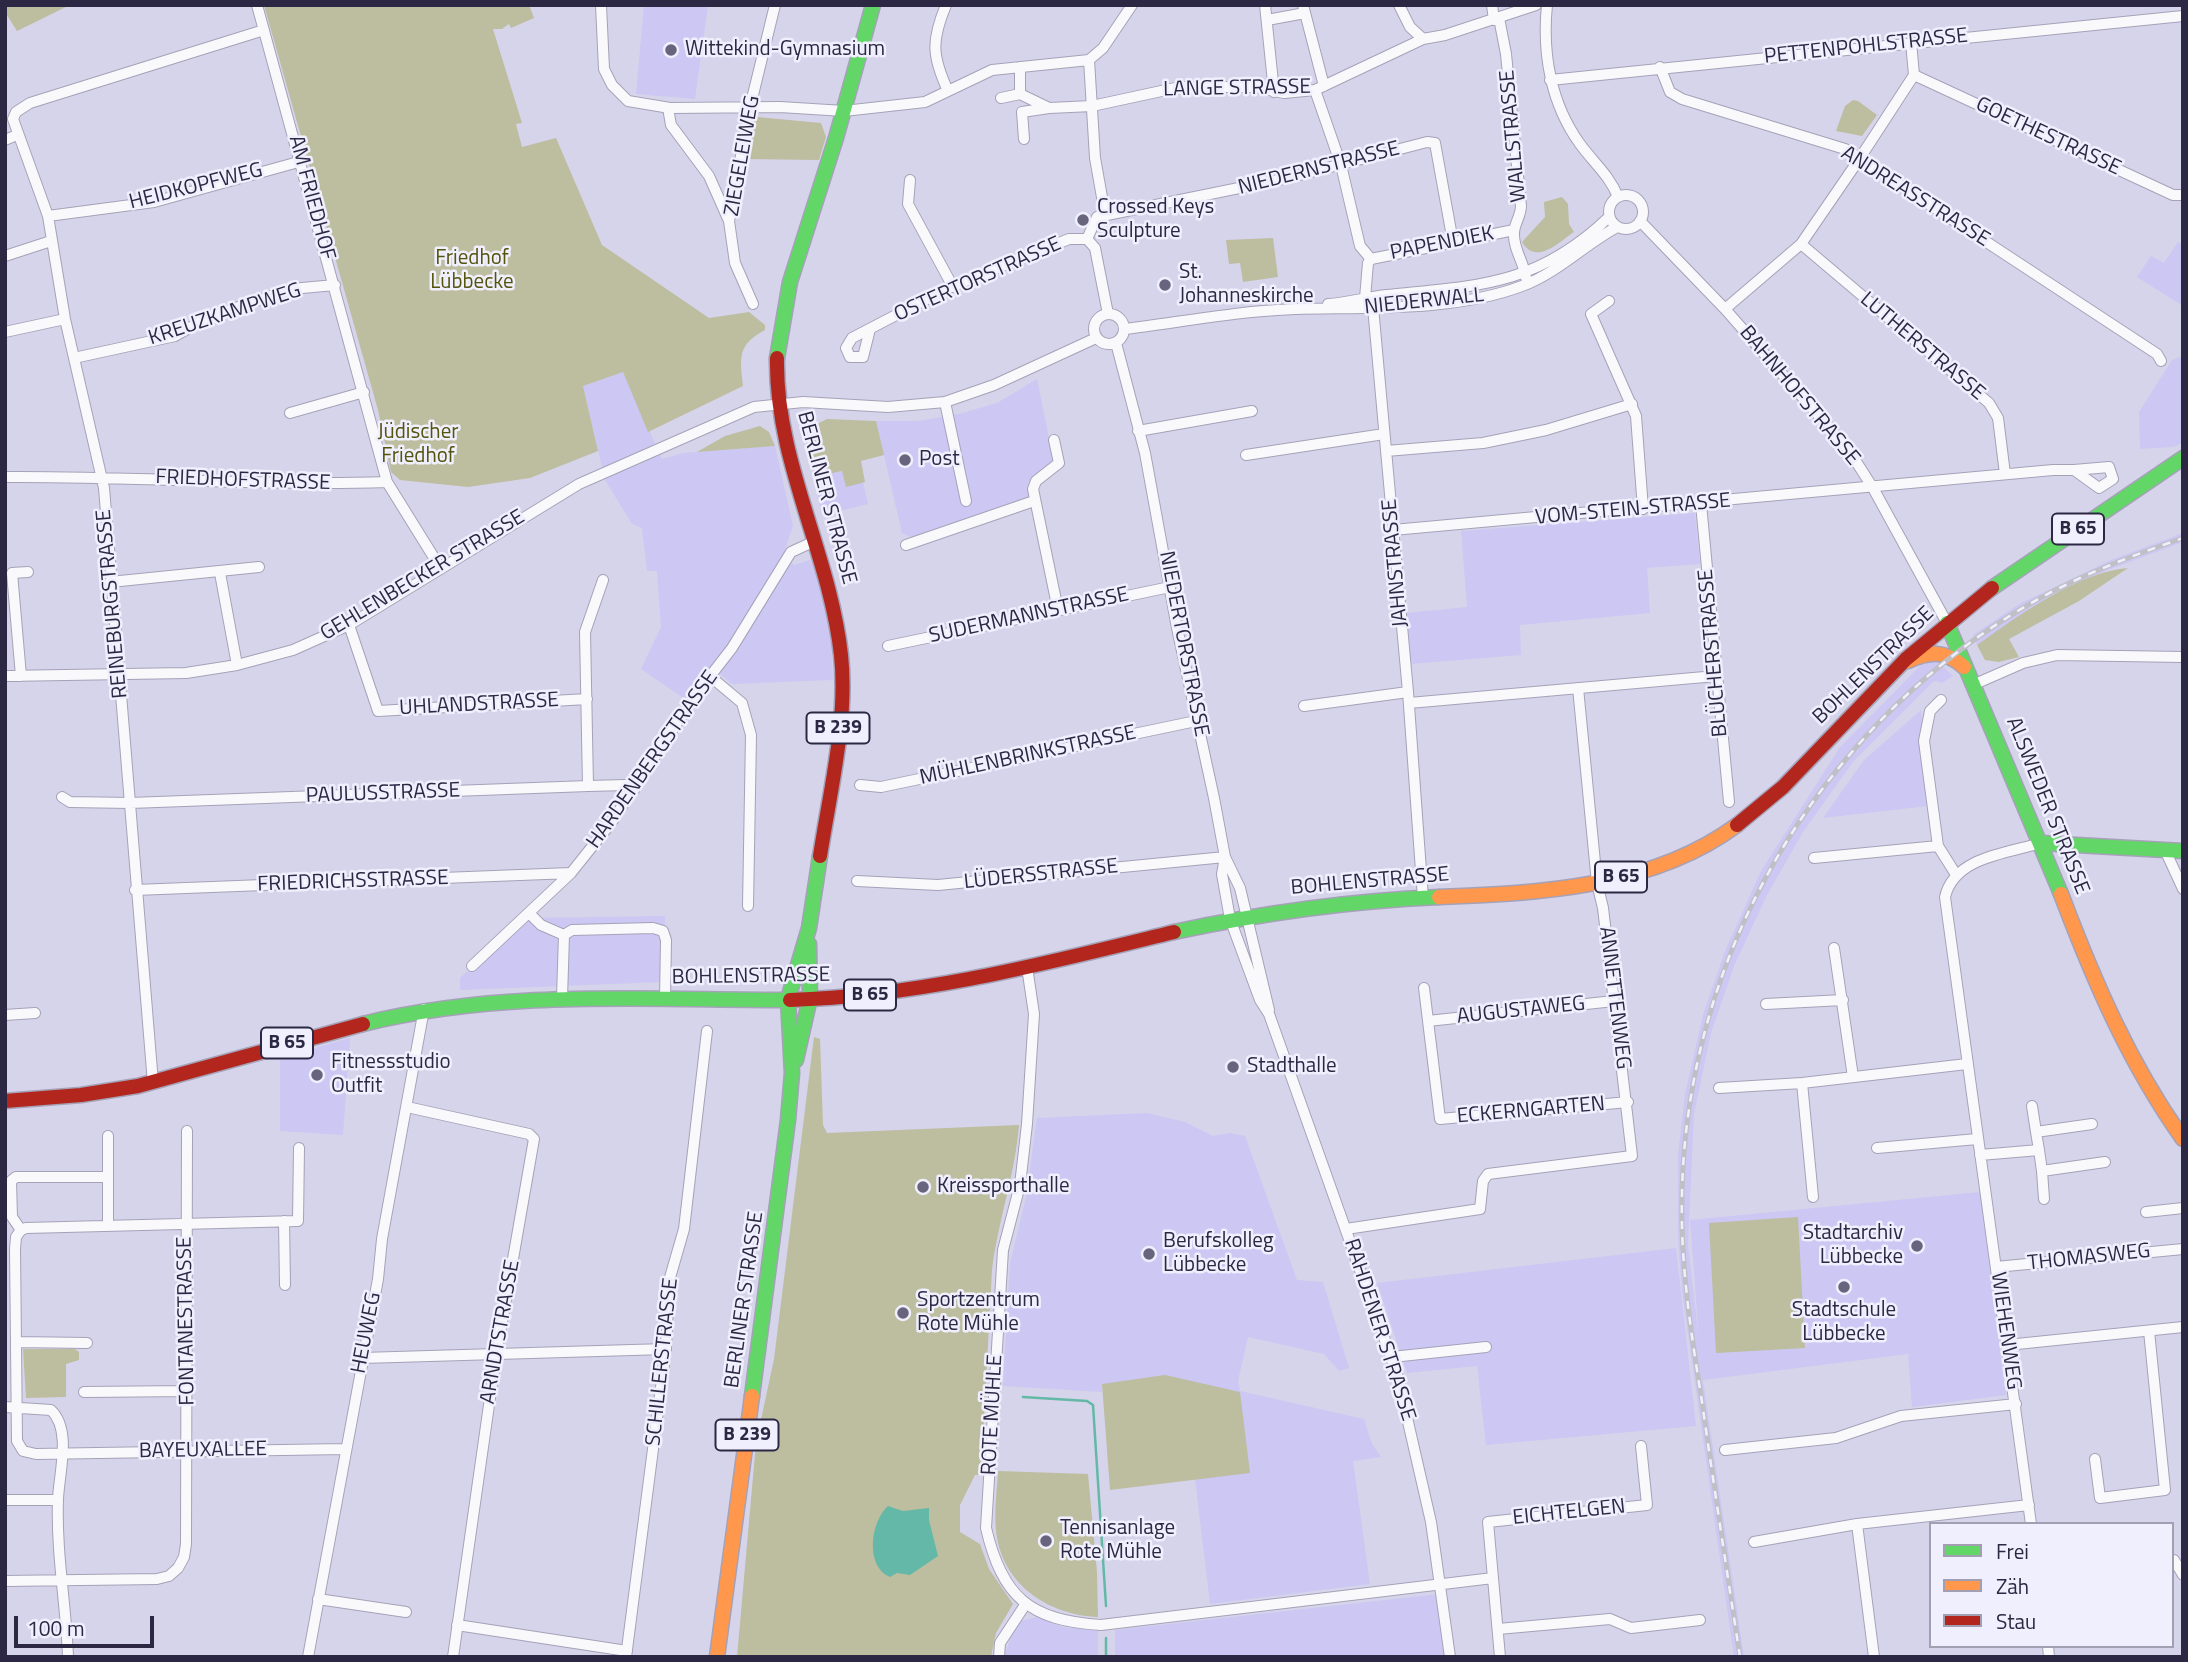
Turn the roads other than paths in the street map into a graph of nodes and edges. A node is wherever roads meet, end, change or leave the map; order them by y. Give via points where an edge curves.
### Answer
1 (257, 5) edge
2 (601, 5) edge
3 (775, 5) edge
4 (873, 5) edge
5 (946, 5) edge
6 (1132, 5) edge
7 (1265, 5) edge
8 (1399, 5) edge
9 (1492, 5) edge
10 (1536, 5) edge
11 (1547, 5) edge
12 (1304, 9) edge
13 (2183, 16) edge
14 (1497, 19) junction
15 (1267, 20) junction
16 (264, 30) junction
17 (1423, 38) junction
18 (1911, 42) junction
19 (1089, 60) junction
20 (1020, 67) junction
21 (1660, 67) junction
22 (1914, 75) junction
23 (1550, 80) junction
24 (1320, 88) junction
25 (948, 91) junction
26 (1274, 92) junction
27 (1020, 93) junction
28 (1001, 98) dead end
29 (1092, 106) junction
30 (750, 107) junction
31 (668, 108) junction
32 (1049, 108) junction
33 (844, 111) junction
34 (17, 135) junction
35 (1024, 139) dead end
36 (5, 140) edge
37 (1860, 159) junction
38 (302, 160) junction
39 (1341, 165) junction
40 (910, 180) dead end
41 (2183, 195) edge
42 (1618, 197) junction
43 (1105, 214) junction
44 (48, 216) junction
45 (1609, 217) junction
46 (729, 221) junction
47 (1640, 221) junction
48 (1617, 227) junction
49 (1514, 230) junction
50 (1087, 239) junction
51 (51, 241) junction
52 (1453, 242) junction
53 (1801, 244) junction
54 (1517, 252) joint
55 (5, 256) edge
56 (1371, 259) junction
57 (1526, 279) junction
58 (335, 285) junction
59 (953, 286) junction
60 (1365, 298) junction
61 (1609, 301) dead end
62 (753, 304) dead end
63 (1373, 307) junction
64 (1297, 309) junction
65 (1726, 309) junction
66 (1108, 314) junction
67 (65, 319) junction
68 (870, 329) dead end
69 (1125, 329) junction
70 (5, 332) edge
71 (1096, 338) junction
72 (1116, 343) junction
73 (74, 358) junction
74 (2161, 361) dead end
75 (363, 392) junction
76 (945, 402) junction
77 (779, 403) junction
78 (1632, 404) junction
79 (1252, 411) dead end
80 (290, 412) dead end
81 (1138, 431) junction
82 (1384, 434) junction
83 (1054, 440) dead end
84 (1386, 451) junction
85 (1246, 454) dead end
86 (2183, 458) edge
87 (2074, 470) dead end
88 (2005, 474) junction
89 (100, 476) junction
90 (5, 477) edge
91 (387, 482) junction
92 (1873, 488) junction
93 (966, 501) dead end
94 (1034, 501) junction
95 (1701, 504) junction
96 (1643, 509) junction
97 (1393, 530) junction
98 (815, 541) junction
99 (906, 545) dead end
100 (259, 567) dead end
101 (441, 569) junction
102 (28, 572) dead end
103 (220, 573) junction
104 (603, 580) dead end
105 (110, 582) junction
106 (1170, 587) junction
107 (1058, 610) junction
108 (1947, 623) junction
109 (349, 625) junction
110 (888, 646) dead end
111 (2183, 657) edge
112 (1901, 664) junction
113 (237, 666) junction
114 (118, 675) junction
115 (5, 676) edge
116 (21, 676) junction
117 (1716, 676) junction
118 (711, 677) junction
119 (1973, 678) junction
120 (1578, 688) junction
121 (1409, 697) junction
122 (587, 699) junction
123 (1941, 700) dead end
124 (1304, 706) dead end
125 (1196, 721) junction
126 (860, 785) dead end
127 (589, 786) junction
128 (634, 790) junction
129 (62, 797) dead end
130 (1729, 802) dead end
131 (130, 803) junction
132 (2041, 843) junction
133 (1938, 846) junction
134 (2165, 850) junction
135 (2183, 851) edge
136 (1225, 857) junction
137 (1814, 858) dead end
138 (571, 873) junction
139 (1955, 873) junction
140 (858, 881) dead end
141 (1597, 883) junction
142 (2183, 889) edge
143 (135, 890) junction
144 (1423, 898) junction
145 (747, 906) dead end
146 (530, 914) junction
147 (1247, 916) junction
148 (1230, 919) junction
149 (809, 928) junction
150 (564, 935) junction
151 (1834, 948) dead end
152 (472, 966) dead end
153 (1027, 967) junction
154 (1424, 988) dead end
155 (562, 998) junction
156 (810, 998) junction
157 (664, 999) junction
158 (789, 999) junction
159 (1843, 1000) junction
160 (1614, 1001) junction
161 (1766, 1004) dead end
162 (424, 1009) junction
163 (35, 1013) dead end
164 (1269, 1014) junction
165 (5, 1015) edge
166 (1429, 1021) junction
167 (707, 1031) dead end
168 (1968, 1064) junction
169 (792, 1073) junction
170 (1853, 1077) junction
171 (153, 1083) junction
172 (1802, 1083) junction
173 (1719, 1088) dead end
174 (5, 1101) edge
175 (1628, 1102) junction
176 (2032, 1106) dead end
177 (407, 1107) junction
178 (2092, 1124) dead end
179 (187, 1131) dead end
180 (2036, 1132) junction
181 (107, 1136) dead end
182 (1978, 1139) junction
183 (2183, 1139) edge
184 (299, 1148) dead end
185 (1877, 1148) dead end
186 (2039, 1150) junction
187 (1980, 1155) junction
188 (2105, 1162) dead end
189 (2042, 1171) junction
190 (106, 1177) junction
191 (1813, 1197) dead end
192 (2044, 1199) dead end
193 (2183, 1208) edge
194 (2146, 1212) dead end
195 (284, 1221) junction
196 (186, 1225) junction
197 (108, 1226) junction
198 (1346, 1229) junction
199 (21, 1230) junction
200 (10, 1249) edge
201 (2183, 1249) edge
202 (1996, 1267) junction
203 (285, 1285) dead end
204 (2183, 1327) edge
205 (2148, 1331) junction
206 (16, 1342) junction
207 (87, 1343) dead end
208 (2007, 1345) junction
209 (1486, 1347) dead end
210 (666, 1349) junction
211 (496, 1356) junction
212 (1392, 1357) junction
213 (362, 1358) junction
214 (188, 1391) junction
215 (83, 1392) dead end
216 (2016, 1404) junction
217 (11, 1407) edge
218 (1641, 1446) dead end
219 (345, 1449) junction
220 (1725, 1450) dead end
221 (188, 1452) junction
222 (62, 1453) junction
223 (2095, 1459) dead end
224 (5, 1500) edge
225 (58, 1500) junction
226 (2029, 1505) junction
227 (2031, 1522) edge
228 (1857, 1524) junction
229 (1754, 1542) dead end
230 (2174, 1560) dead end
231 (2183, 1575) edge
232 (1493, 1578) junction
233 (60, 1580) junction
234 (5, 1581) edge
235 (1441, 1584) junction
236 (318, 1599) junction
237 (1025, 1605) junction
238 (405, 1612) dead end
239 (1700, 1620) dead end
240 (457, 1625) junction
241 (1498, 1629) junction
242 (626, 1654) edge
243 (68, 1657) edge
244 (308, 1657) edge
245 (453, 1657) edge
246 (717, 1657) edge
247 (999, 1657) edge
248 (1451, 1657) edge
249 (1500, 1657) edge
250 (1874, 1657) edge

1 - 16 street, AM FRIEDHOF
2 - 31 street via 601,51 612,85 628,101
3 - 30 street, ZIEGELEIWEG
4 - 33 main road, BERLINER STRASSE / B 239
5 - 25 street via 937,25 934,51
6 - 19 street via 1103,48
7 - 15 street
8 - 17 street via 1410,27
9 - 14 street, WALLSTRASSE
10 - 14 street, LANGE STRASSE
11 - 23 street
12 - 15 street
12 - 24 street
13 - 18 street, PETTENPOHLSTRASSE
14 - 17 street, LANGE STRASSE via 1445,36
14 - 49 street, WALLSTRASSE via 1508,72 1521,206
15 - 26 street
16 - 34 street via 30,103 13,119
16 - 38 street, AM FRIEDHOF
17 - 24 street, LANGE STRASSE
18 - 21 street, PETTENPOHLSTRASSE
18 - 22 street
19 - 20 street
19 - 29 street
20 - 25 street via 978,75
20 - 27 street
21 - 23 street, PETTENPOHLSTRASSE
21 - 37 street, ANDREASSTRASSE via 1670,92 1682,99 1845,149
22 - 37 street
22 - 41 street, GOETHESTRASSE via 2173,195
23 - 42 street via 1566,123 1614,185
24 - 26 street, LANGE STRASSE
24 - 39 street
25 - 33 street via 905,106
26 - 29 street, LANGE STRASSE via 1256,87 1180,87
27 - 28 street
27 - 32 street
29 - 32 street, LANGE STRASSE
29 - 43 street
30 - 31 street
30 - 33 street
30 - 46 street, ZIEGELEIWEG
31 - 46 street via 671,125 709,176
32 - 35 street, LANGE STRASSE via 1021,112
33 - 77 main road, BERLINER STRASSE / B 239 via 790,282 780,329
34 - 36 street
34 - 44 street, REINEBURGSTRASSE via 30,158
37 - 53 street
37 - 74 street, ANDREASSTRASSE via 2157,354
38 - 44 street, HEIDKOPFWEG via 154,202
38 - 58 street, AM FRIEDHOF
39 - 43 street, NIEDERNSTRASSE via 1138,211
39 - 52 street, NIEDERNSTRASSE via 1435,143
39 - 56 street via 1360,246
40 - 59 street via 908,204
42 - 45 street via 1609,207
42 - 47 street via 1639,201
43 - 50 street via 1097,217
44 - 51 street, REINEBURGSTRASSE
45 - 48 street
45 - 57 street, NIEDERWALL
46 - 62 street, ZIEGELEIWEG via 735,263
47 - 48 street via 1632,228
47 - 65 street, BAHNHOFSTRASSE
48 - 57 street, NIEDERWALL via 1554,270
49 - 52 street, PAPENDIEK
49 - 54 street, WALLSTRASSE
50 - 59 street, OSTERTORSTRASSE via 1069,239
50 - 66 street via 1095,248
51 - 55 street
51 - 67 street, REINEBURGSTRASSE
52 - 56 street, PAPENDIEK
53 - 65 street
53 - 88 street, LUTHERSTRASSE via 1989,403 1998,418
54 - 57 street, PAPENDIEK
56 - 60 street
57 - 60 street, NIEDERWALL
57 - 63 street, NIEDERWALL via 1484,298
58 - 73 street, KREUZKAMPWEG via 291,289 207,318 175,336
58 - 75 street, AM FRIEDHOF
59 - 68 street, OSTERTORSTRASSE
60 - 64 street, NIEDERWALL
61 - 78 street via 1591,314
63 - 64 street, NIEDERWALL
63 - 82 street, JAHNSTRASSE
64 - 69 street, NIEDERWALL
65 - 92 street, BAHNHOFSTRASSE via 1848,449
66 - 69 street via 1121,319
66 - 71 street via 1096,322
67 - 70 street
67 - 73 street, REINEBURGSTRASSE
69 - 72 street
71 - 72 street via 1104,344
71 - 76 street
72 - 81 street, NIEDERTORSTRASSE
73 - 89 street, REINEBURGSTRASSE
75 - 80 street
75 - 91 street, AM FRIEDHOF
76 - 77 street via 888,407
76 - 93 street
77 - 98 main road, BERLINER STRASSE / B 239
77 - 101 street, GEHLENBECKER STRASSE via 754,407 705,426 594,477
78 - 84 street via 1483,443
78 - 96 street
79 - 81 street
81 - 106 street, NIEDERTORSTRASSE
82 - 84 street, JAHNSTRASSE
82 - 85 street
83 - 94 street via 1059,463 1036,481
84 - 97 street, JAHNSTRASSE
86 - 108 main road, BOHLENSTRASSE / B 65
87 - 88 street, BAHNHOFSTRASSE
88 - 92 street, BAHNHOFSTRASSE
89 - 90 street, FRIEDHOFSTRASSE
89 - 91 street, FRIEDHOFSTRASSE via 267,484
89 - 105 street, REINEBURGSTRASSE
91 - 101 street, AM FRIEDHOF
92 - 95 street, VOM-STEIN-STRASSE
92 - 108 street, ALSWEDER STRASSE
94 - 99 street
94 - 107 street
95 - 96 street, VOM-STEIN-STRASSE
95 - 117 street, BLÜCHERSTRASSE
96 - 97 street, VOM-STEIN-STRASSE
97 - 121 street, JAHNSTRASSE
98 - 118 street, HARDENBERGSTRASSE via 792,552
98 - 149 main road, BERLINER STRASSE / B 239 via 832,603 842,683
100 - 103 street
101 - 109 street, GEHLENBECKER STRASSE
102 - 116 street via 12,573
103 - 105 street
103 - 113 street
104 - 122 street via 585,632
105 - 114 street, REINEBURGSTRASSE
106 - 107 street, SUDERMANNSTRASSE
106 - 125 street, NIEDERTORSTRASSE
107 - 110 street, SUDERMANNSTRASSE
108 - 112 main road, BOHLENSTRASSE / B 65
108 - 119 main road, ALSWEDER STRASSE
109 - 113 street, GEHLENBECKER STRASSE via 293,650
109 - 122 street, UHLANDSTRASSE via 379,711
111 - 119 street via 2057,655
112 - 119 main road via 1925,652 1943,651
112 - 141 main road, BOHLENSTRASSE / B 65 via 1747,819 1674,860
113 - 114 street, GEHLENBECKER STRASSE
114 - 116 street, GEHLENBECKER STRASSE
114 - 131 street, REINEBURGSTRASSE
115 - 116 street, GEHLENBECKER STRASSE
117 - 120 street
117 - 130 street, BLÜCHERSTRASSE
118 - 128 street, HARDENBERGSTRASSE
118 - 145 street via 742,703 751,735
119 - 132 main road, ALSWEDER STRASSE
120 - 121 street
120 - 141 street, ANNETTENWEG
121 - 124 street
121 - 144 street, JAHNSTRASSE
122 - 127 street
123 - 133 street via 1930,711 1924,741
125 - 126 street, MÜHLENBRINKSTRASSE via 881,787
125 - 136 street, NIEDERTORSTRASSE
127 - 128 street, PAULUSSTRASSE via 626,785
127 - 131 street, PAULUSSTRASSE
128 - 138 street, HARDENBERGSTRASSE
129 - 131 street, PAULUSSTRASSE via 70,802
131 - 143 street, REINEBURGSTRASSE
132 - 134 main road
132 - 139 street
132 - 183 main road, ALSWEDER STRASSE via 2107,1015 2141,1079
133 - 137 street
133 - 139 street
134 - 135 main road
134 - 142 street
136 - 140 street, LÜDERSSTRASSE via 938,885
136 - 147 street, NIEDERTORSTRASSE
136 - 148 street, NIEDERTORSTRASSE via 1222,874
138 - 143 street, FRIEDRICHSSTRASSE
138 - 146 street, HARDENBERGSTRASSE
139 - 168 street, WIEHENWEG via 1945,897
141 - 144 main road, BOHLENSTRASSE / B 65
141 - 160 street, ANNETTENWEG
143 - 171 street, REINEBURGSTRASSE
144 - 147 main road, BOHLENSTRASSE / B 65
146 - 150 street via 541,925
146 - 152 street, HARDENBERGSTRASSE
147 - 148 main road, BOHLENSTRASSE
147 - 164 street, RAHDENER STRASSE
148 - 153 main road, BOHLENSTRASSE / B 65
148 - 164 street, RAHDENER STRASSE
149 - 156 main road, BERLINER STRASSE / B 239
149 - 158 main road, BERLINER STRASSE / B 239
150 - 155 street
150 - 157 street via 572,930 663,931
151 - 159 street
153 - 156 main road, BOHLENSTRASSE / B 65 via 917,990
153 - 237 street, ROTE MÜHLE via 1034,1014 1027,1124 1020,1185 1003,1250 986,1528 992,1554
154 - 166 street, ECKERNGARTEN
155 - 157 main road, BOHLENSTRASSE / B 65
155 - 162 main road, BOHLENSTRASSE / B 65
156 - 158 main road, BOHLENSTRASSE / B 65
156 - 169 main road, BERLINER STRASSE / B 239
157 - 158 main road, BOHLENSTRASSE / B 65
158 - 169 main road, BERLINER STRASSE / B 239
159 - 161 street
159 - 170 street
160 - 166 street, AUGUSTAWEG
160 - 175 street, ANNETTENWEG
162 - 171 main road, B 65 via 335,1028
162 - 177 street, HEUWEG
163 - 165 street
164 - 198 street, RAHDENER STRASSE
166 - 175 street, ECKERNGARTEN via 1440,1119
167 - 210 street, SCHILLERSTRASSE via 684,1229 669,1281
168 - 170 street
168 - 182 street, WIEHENWEG
169 - 246 main road, BERLINER STRASSE / B 239 via 778,1214
170 - 172 street
171 - 174 main road, B 65 via 88,1095
172 - 173 street
172 - 191 street
175 - 198 street, ANNETTENWEG via 1632,1156 1488,1174 1480,1209
176 - 180 street
177 - 211 street, ARNDTSTRASSE via 534,1139
177 - 213 street, HEUWEG
178 - 180 street
179 - 196 street
180 - 186 street
181 - 190 street
182 - 185 street
182 - 187 street, WIEHENWEG
184 - 195 street via 298,1221
186 - 187 street
186 - 189 street
187 - 202 street, WIEHENWEG
188 - 189 street
189 - 192 street
190 - 197 street
190 - 199 street via 16,1177 11,1181 12,1217
193 - 194 street
195 - 196 street
195 - 203 street
196 - 197 street, FONTANESTRASSE
196 - 214 street, FONTANESTRASSE
197 - 199 street, FONTANESTRASSE
198 - 212 street, RAHDENER STRASSE
199 - 200 street
200 - 206 street
201 - 202 street, THOMASWEG
202 - 208 street, WIEHENWEG
204 - 205 street
205 - 208 street
205 - 223 street via 2165,1490 2100,1498
206 - 207 street
206 - 217 street
208 - 216 street, WIEHENWEG
209 - 212 street
210 - 211 street
210 - 242 street, SCHILLERSTRASSE
211 - 213 street
211 - 240 street, ARNDTSTRASSE
212 - 235 street, RAHDENER STRASSE via 1419,1462
213 - 219 street, HEUWEG
214 - 215 street
214 - 221 street, FONTANESTRASSE
216 - 220 street via 1900,1416 1836,1438
216 - 226 street, WIEHENWEG
217 - 222 street, BAYEUXALLEE via 23,1451
217 - 222 street via 51,1410 60,1425
218 - 232 street, EICHTELGEN via 1647,1505 1488,1522
219 - 221 street, BAYEUXALLEE
219 - 236 street, HEUWEG
221 - 222 street, BAYEUXALLEE
221 - 233 street, FONTANESTRASSE via 186,1544 178,1568 157,1579
222 - 225 street
224 - 225 street
225 - 233 street
226 - 227 street, WIEHENWEG
226 - 228 street
228 - 229 street
228 - 250 street
230 - 231 street
232 - 235 street
232 - 241 street, EICHTELGEN
233 - 234 street, FONTANESTRASSE
233 - 243 street via 66,1598
235 - 237 street via 1101,1625 1051,1618
235 - 248 street, RAHDENER STRASSE
236 - 238 street
236 - 244 street, HEUWEG
237 - 247 street via 1000,1643
239 - 241 street via 1631,1628 1610,1619
240 - 242 street, SCHILLERSTRASSE
240 - 245 street, ARNDTSTRASSE
241 - 249 street, EICHTELGEN

